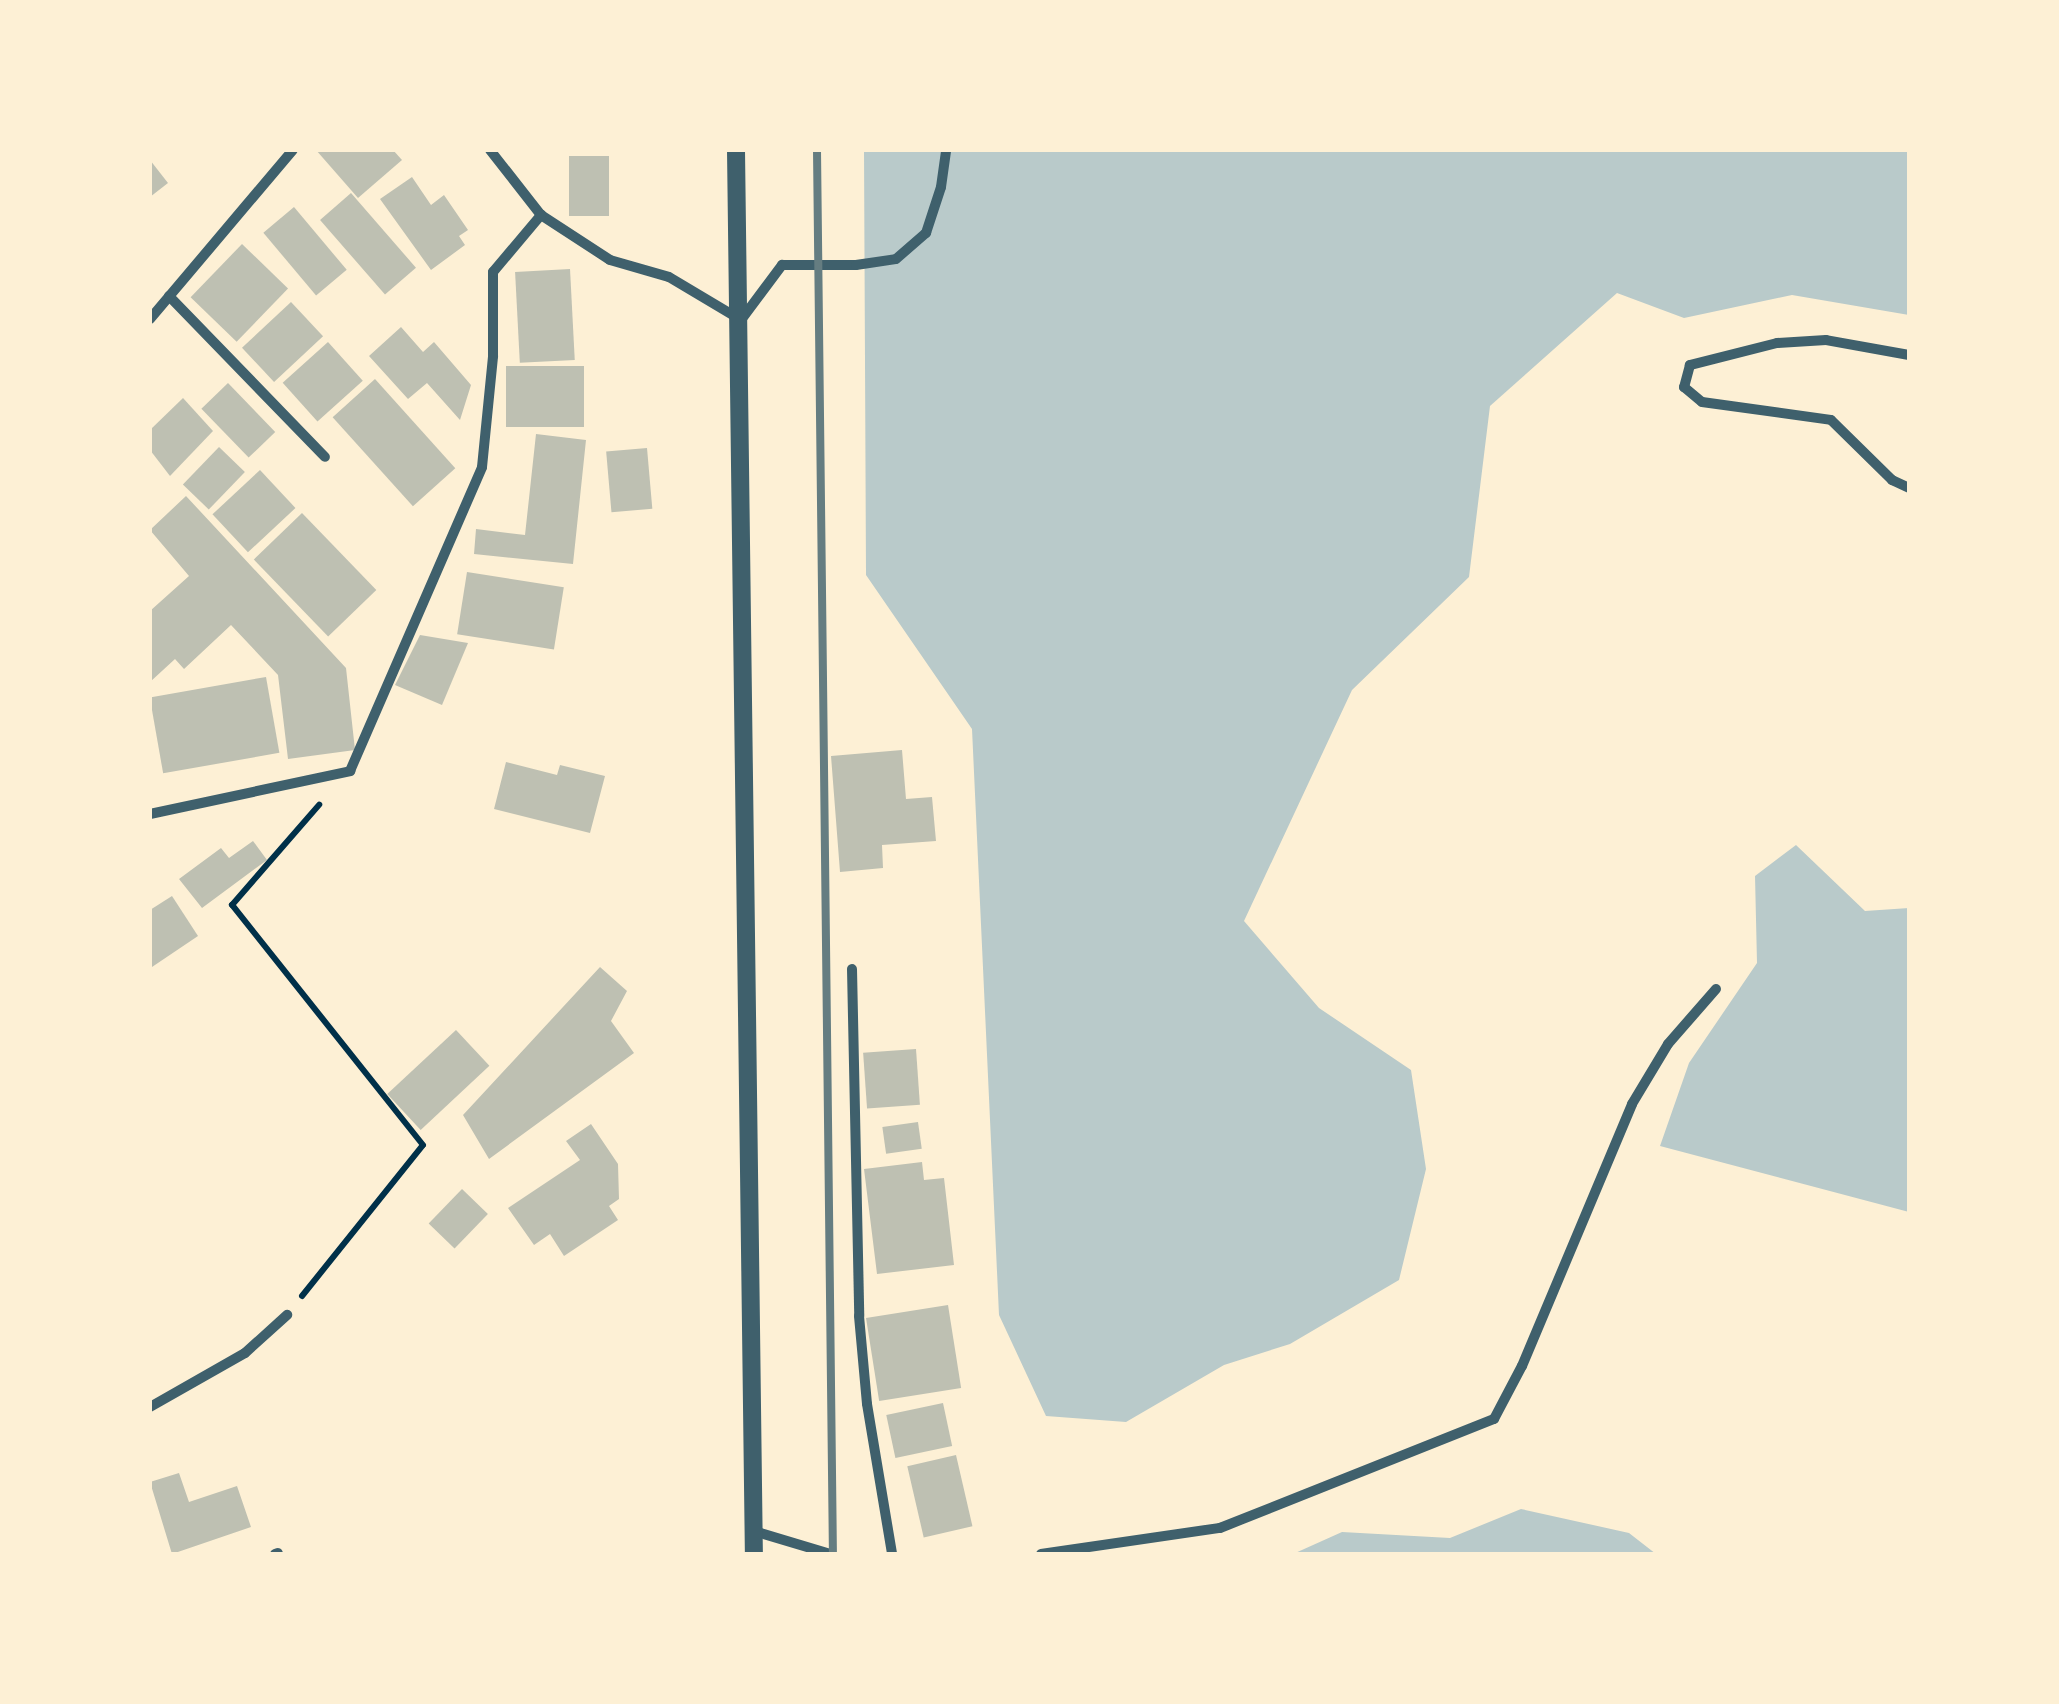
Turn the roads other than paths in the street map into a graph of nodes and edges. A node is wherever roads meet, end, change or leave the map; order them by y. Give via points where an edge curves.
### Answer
1 (293, 150) edge
2 (490, 150) edge
3 (736, 150) edge
4 (946, 150) edge
5 (541, 214) junction
6 (169, 296) junction
7 (150, 319) edge
8 (741, 320) junction
9 (1909, 355) edge
10 (325, 458) dead end
11 (1909, 488) edge
12 (150, 814) edge
13 (852, 969) dead end
14 (1716, 988) dead end
15 (288, 1315) road end
16 (150, 1407) edge
17 (754, 1531) junction
18 (754, 1554) edge
19 (830, 1554) edge
20 (892, 1554) edge
21 (1041, 1554) edge

1 - 6 street
2 - 5 street
3 - 8 street
4 - 8 street via 926,233 896,259 782,265
5 - 8 street via 610,260 669,278
5 - 12 street via 493,272 482,467 350,771
6 - 7 street
6 - 10 street
8 - 17 street
9 - 11 street via 1826,340 1777,344 1690,364 1684,388 1702,402 1831,420 1892,480
13 - 20 street via 860,1316
14 - 21 street via 1668,1044 1632,1104 1494,1420 1220,1528
15 - 16 street via 245,1354
17 - 18 street
17 - 19 street

